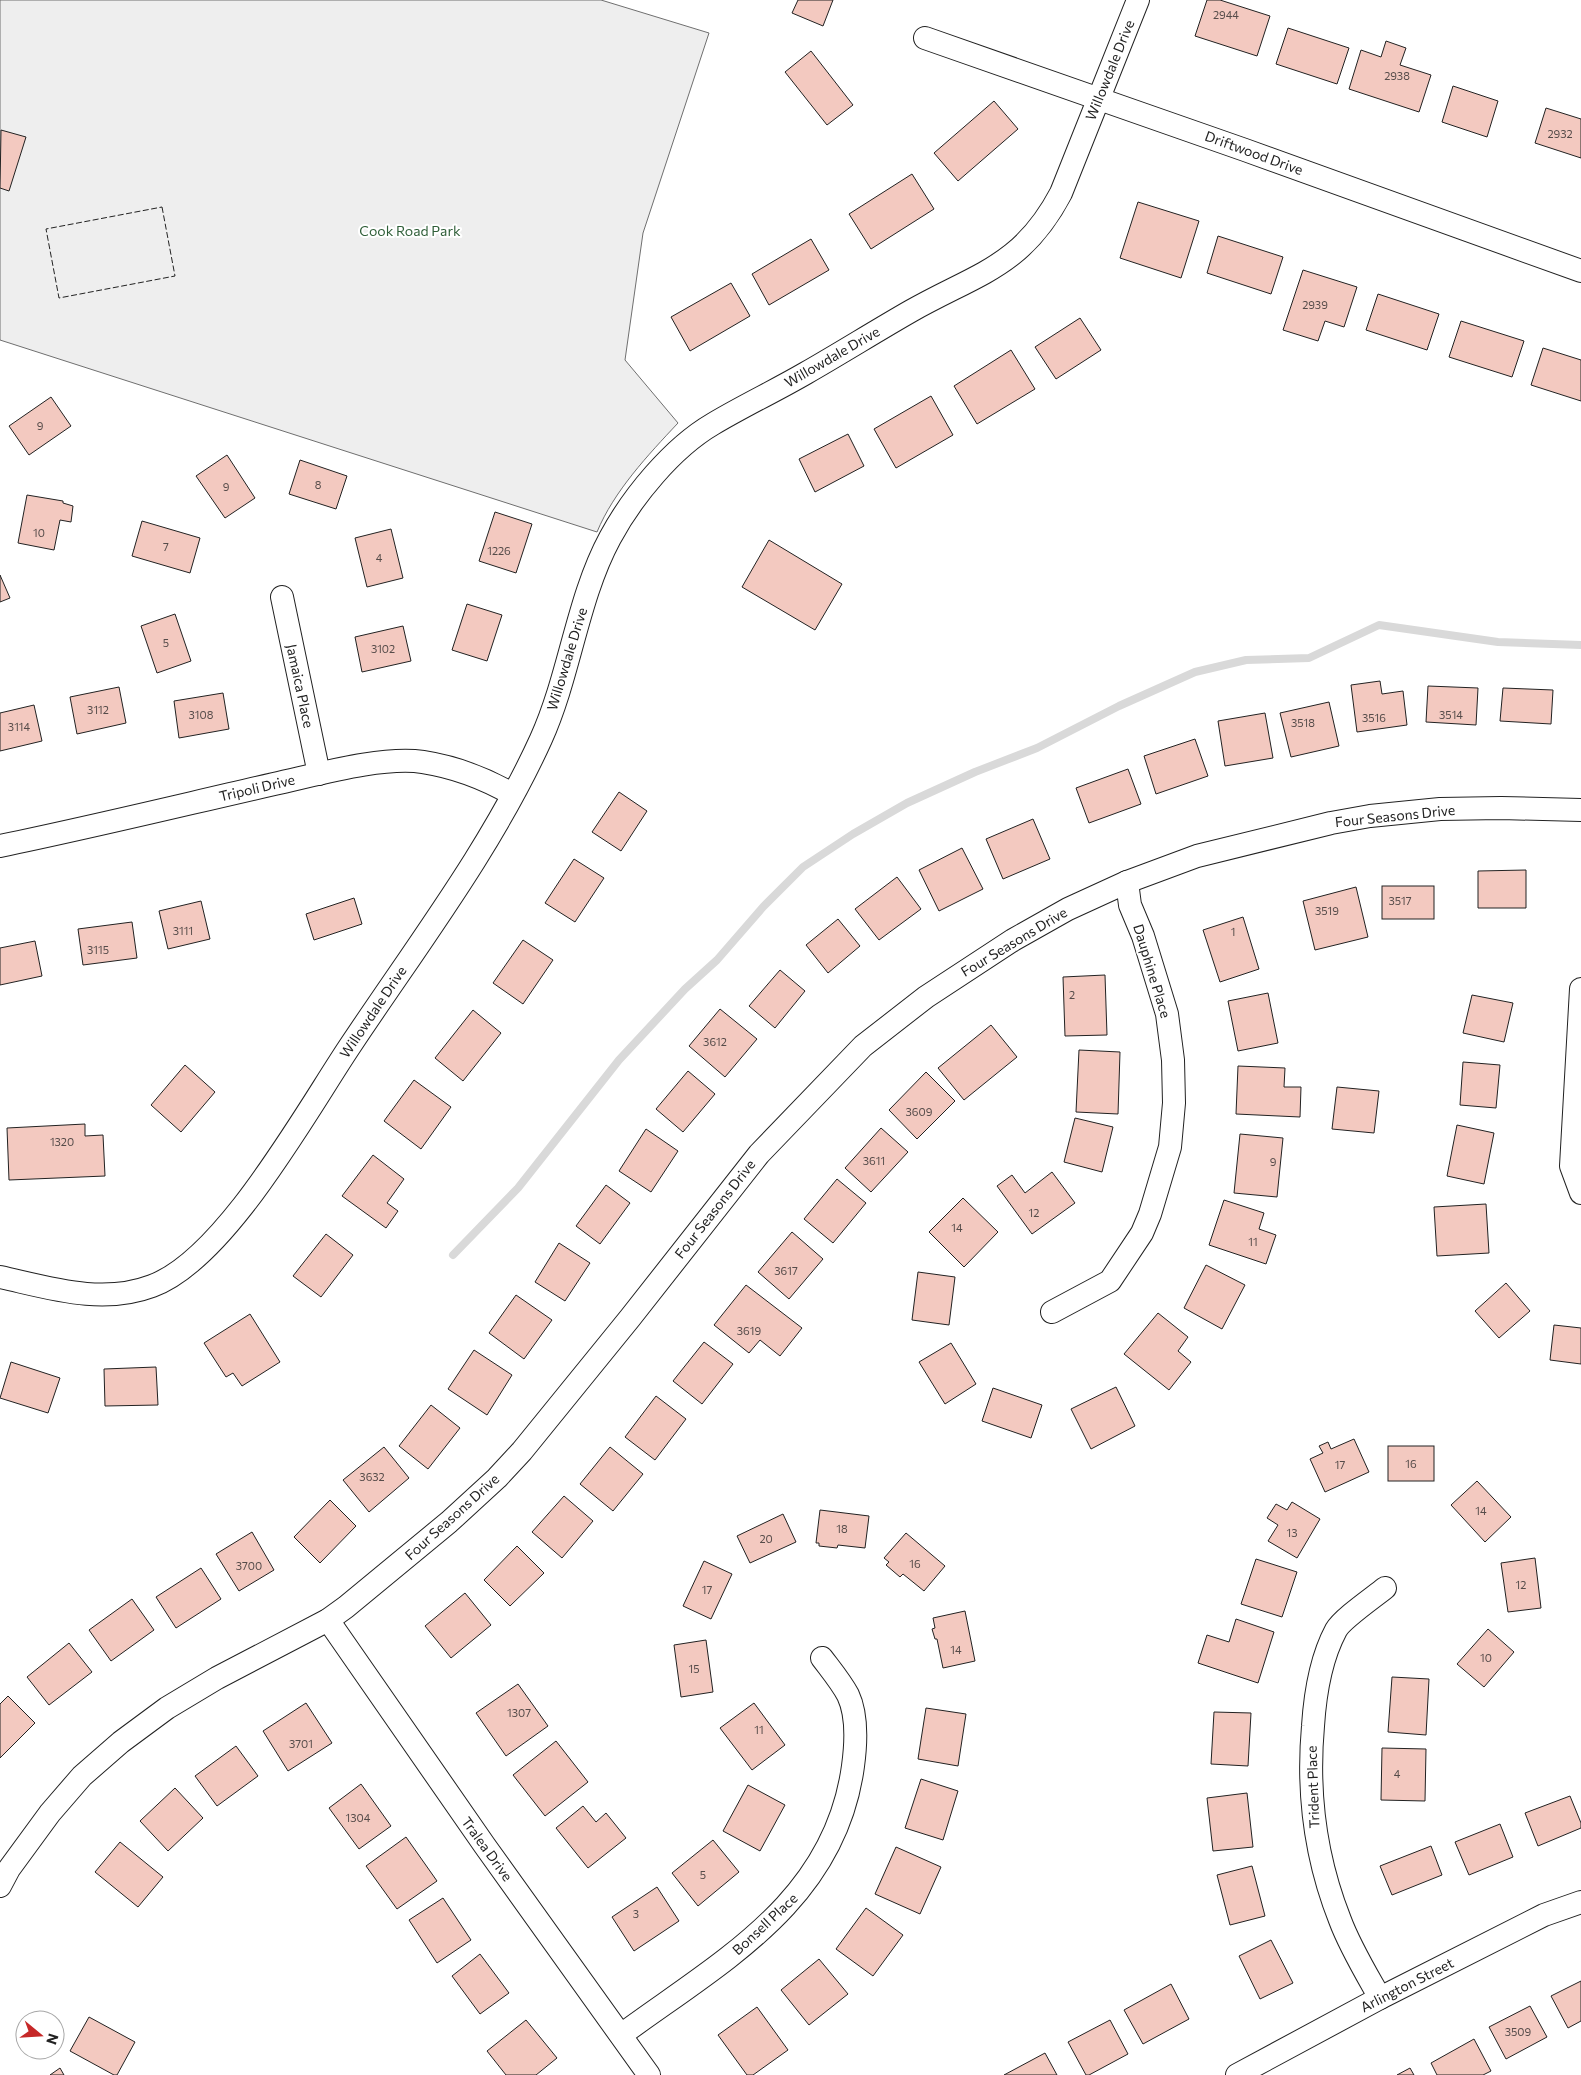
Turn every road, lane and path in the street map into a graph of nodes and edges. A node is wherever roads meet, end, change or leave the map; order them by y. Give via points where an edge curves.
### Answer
1 (1138, 0) edge
2 (925, 38) dead end
3 (1099, 99) junction
4 (1581, 271) edge
5 (282, 597) dead end
6 (319, 774) junction
7 (512, 794) junction
8 (1581, 810) edge
9 (0, 846) edge
10 (1127, 882) junction
11 (1581, 989) edge
12 (1581, 1193) edge
13 (0, 1277) edge
14 (1052, 1312) dead end
15 (1385, 1588) dead end
16 (328, 1620) junction
17 (822, 1658) dead end
18 (0, 1886) edge
19 (1581, 1902) edge
20 (1380, 1998) junction
21 (621, 2035) junction
22 (649, 2075) edge
23 (1236, 2075) edge

1 - 3 street, Willowdale Drive
2 - 3 street, Driftwood Drive
3 - 4 street, Driftwood Drive
3 - 7 street, Willowdale Drive via 1049,215 1013,255 989,272 913,310 710,426 688,442 659,471 628,509 609,540 591,581 562,684 541,738
5 - 6 street, Jamaica Place
6 - 7 street, Tripoli Drive via 378,763 422,762 467,772
6 - 9 street, Tripoli Drive
7 - 13 street, Willowdale Drive via 493,830 272,1166 223,1230 196,1259 152,1286 125,1293 71,1293
8 - 10 street, Four Seasons Drive via 1440,809 1370,816 1197,856
10 - 14 street, Dauphine Place via 1130,905 1167,1014 1174,1095 1170,1147 1142,1233 1110,1281
10 - 16 street, Four Seasons Drive via 1068,909 1013,940 926,997 863,1046 759,1154 498,1478 386,1576
11 - 12 street via 1571,1166
15 - 20 street, Trident Place via 1337,1628 1327,1652 1314,1705 1310,1759 1315,1838 1325,1876 1340,1921
16 - 18 street, Four Seasons Drive via 217,1678 167,1708 121,1742 82,1776 50,1813
16 - 21 street, Tralea Drive
17 - 21 street, Bonsell Place via 848,1696 855,1725 850,1786 827,1849 805,1884 749,1943
19 - 20 street, Arlington Street via 1544,1915
20 - 23 street, Arlington Street
21 - 22 street, Tralea Drive

